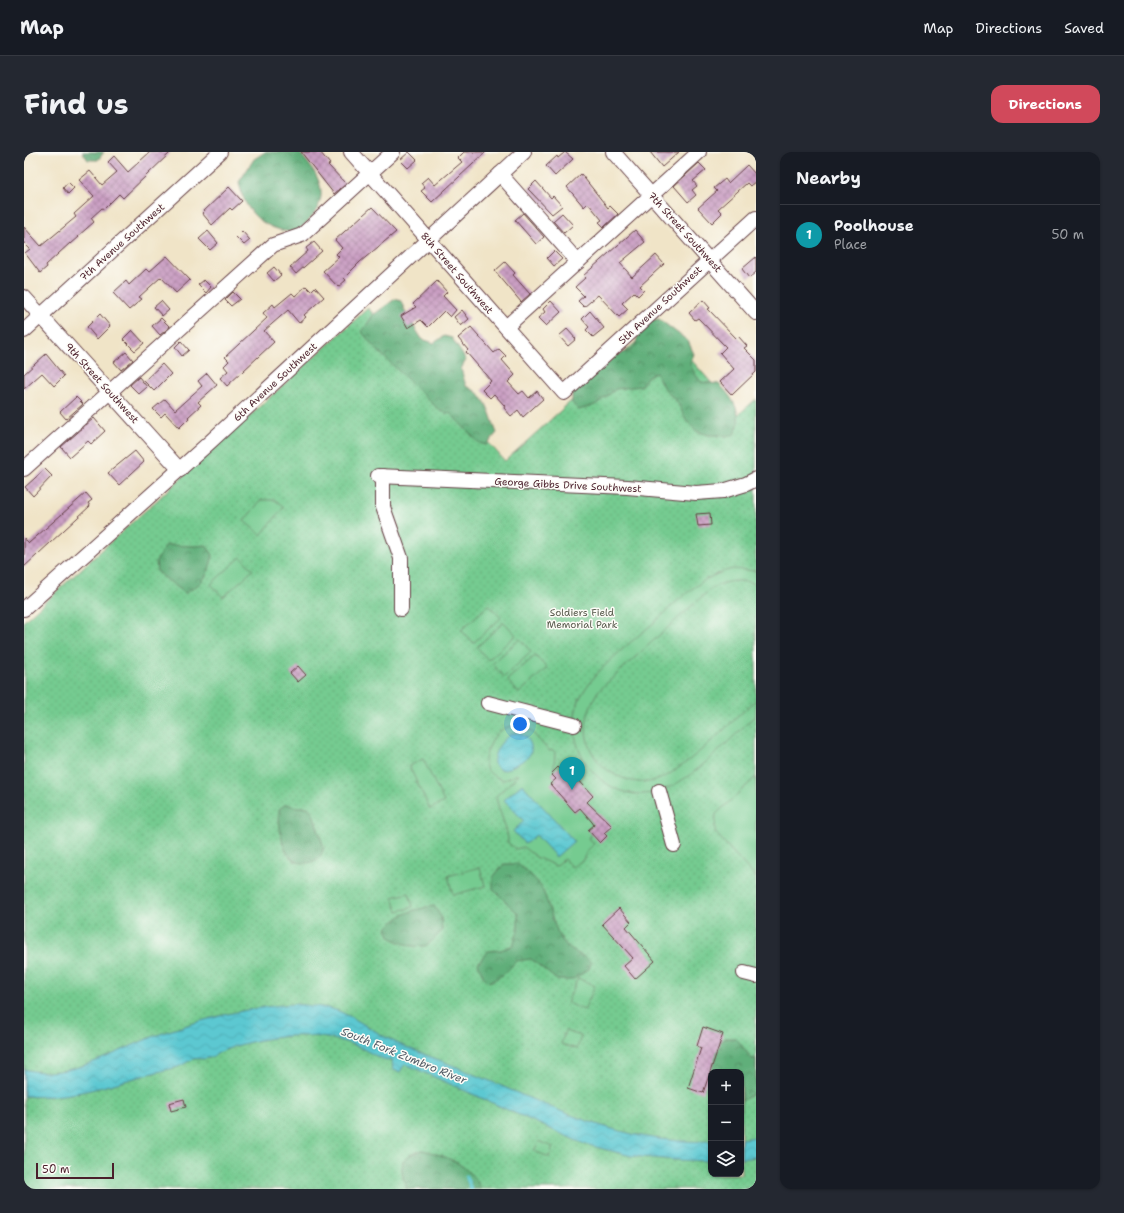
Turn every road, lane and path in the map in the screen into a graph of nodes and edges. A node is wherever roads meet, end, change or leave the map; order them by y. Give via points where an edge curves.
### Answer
1 (220, 152) edge
2 (351, 152) edge
3 (393, 152) edge
4 (524, 152) edge
5 (613, 152) edge
6 (698, 152) edge
7 (370, 173) junction
8 (500, 174) junction
9 (651, 195) junction
10 (756, 218) edge
11 (428, 239) junction
12 (710, 259) junction
13 (578, 262) junction
14 (24, 297) edge
15 (756, 313) edge
16 (41, 316) junction
17 (506, 328) junction
18 (24, 331) edge
19 (109, 392) junction
20 (564, 393) joint
21 (24, 469) edge
22 (180, 470) junction
23 (756, 479) edge
24 (24, 609) edge
25 (401, 609) dead end
26 (488, 703) dead end
27 (574, 725) dead end
28 (659, 791) dead end
29 (674, 845) dead end

1 - 16 street, 7th Avenue Southwest
2 - 7 street, 8th Street Southwest
3 - 7 street
4 - 8 street, 6th Avenue Southwest
5 - 9 street, 7th Street Southwest
6 - 9 street
7 - 11 street, 8th Street Southwest
7 - 19 street via 302,235 273,245
8 - 11 street, 6th Avenue Southwest
8 - 13 street
9 - 12 street, 7th Street Southwest
9 - 13 street
10 - 12 street, 5th Avenue Southwest
11 - 17 street, 8th Street Southwest
11 - 22 street, 6th Avenue Southwest
12 - 15 street, 7th Street Southwest
12 - 20 street, 5th Avenue Southwest
13 - 17 street
14 - 16 street, 9th Street Southwest
16 - 18 street, 7th Avenue Southwest
16 - 19 street, 9th Street Southwest
17 - 20 street, 8th Street Southwest
19 - 21 street
19 - 22 street, 9th Street Southwest
22 - 24 street, 6th Avenue Southwest
23 - 25 street, George Gibbs Drive Southwest via 724,491 696,493 627,487 380,476 383,507 400,558
26 - 27 street
28 - 29 street

